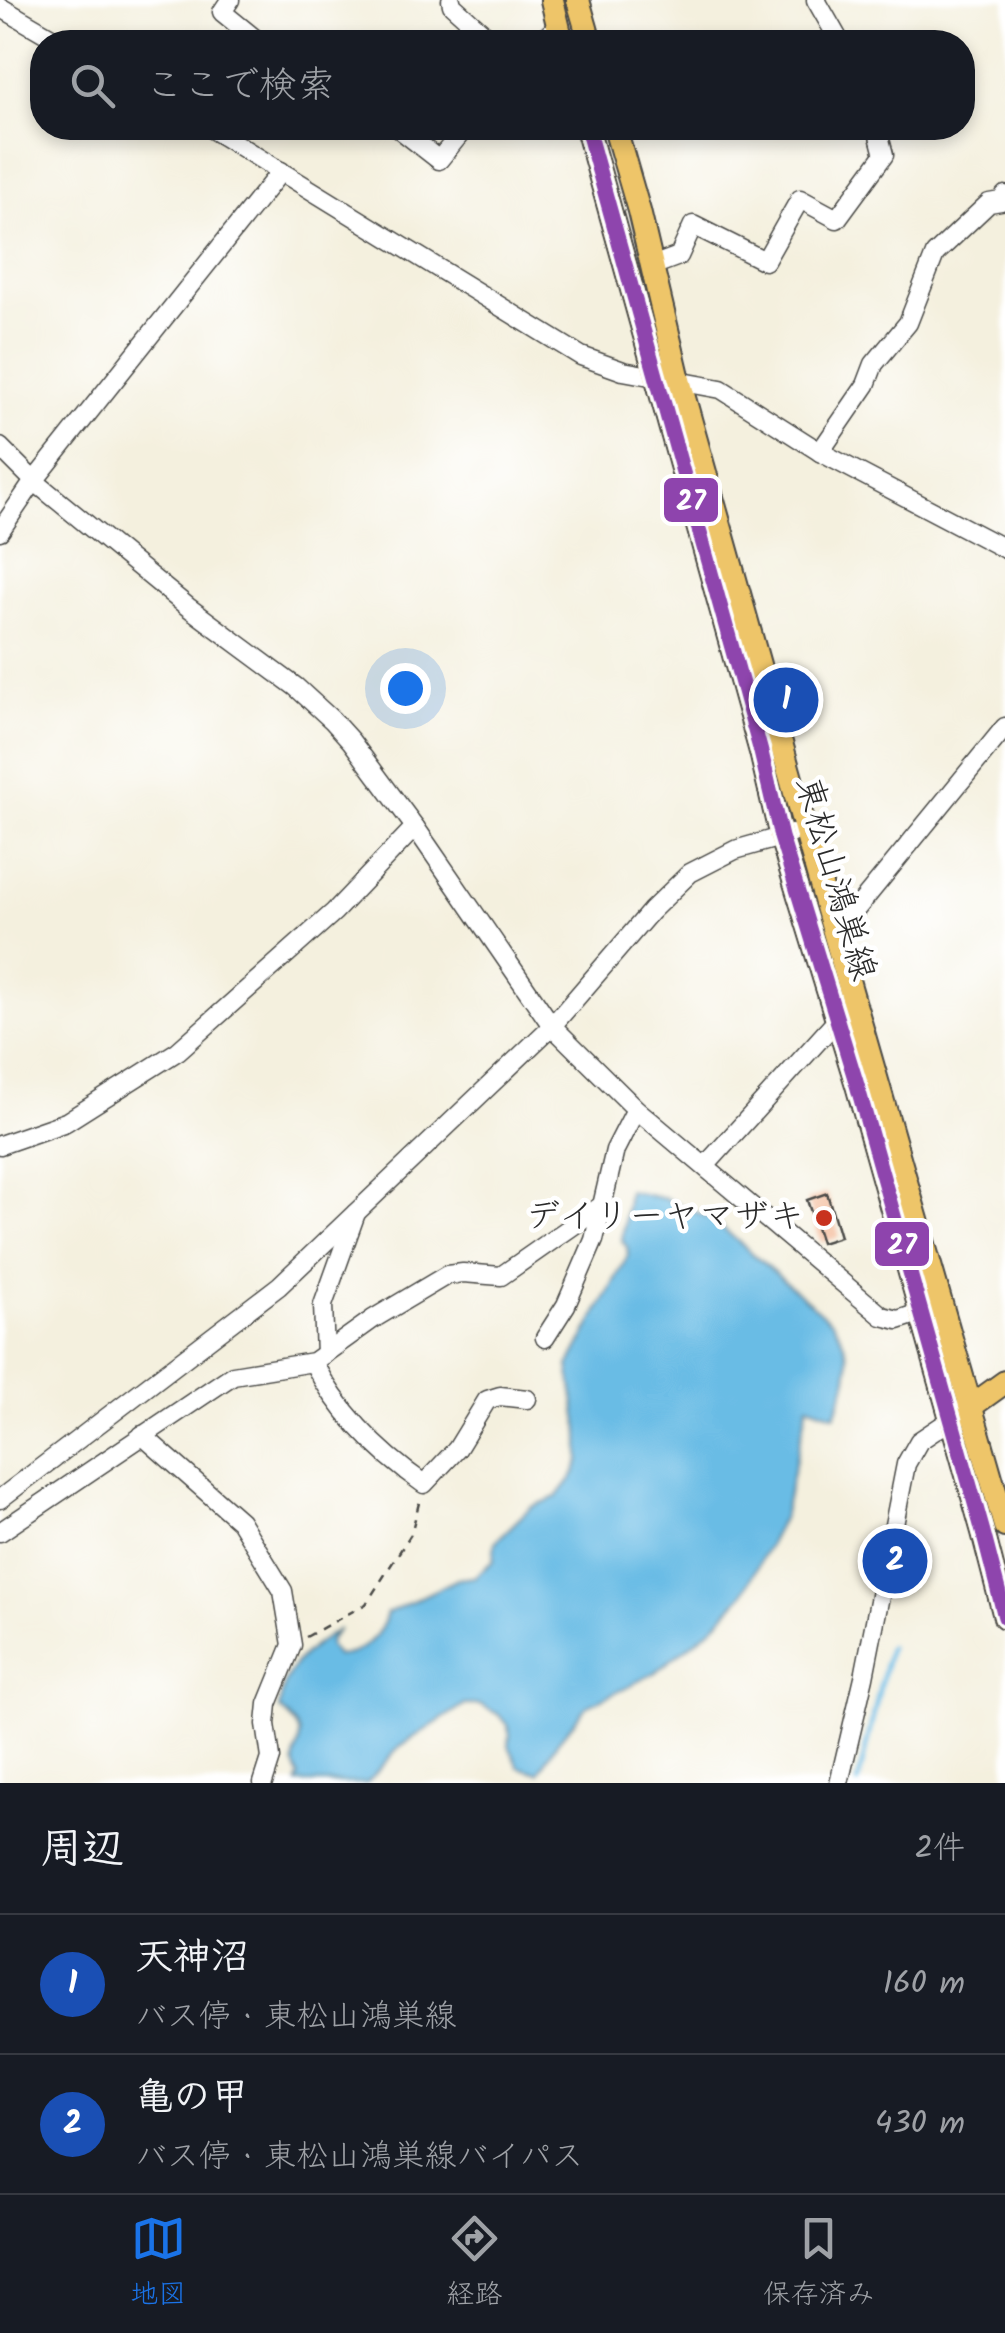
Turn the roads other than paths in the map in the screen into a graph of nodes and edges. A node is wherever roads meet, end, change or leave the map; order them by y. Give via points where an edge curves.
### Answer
1 (230, 0) edge
2 (451, 0) edge
3 (552, 0) edge
4 (578, 0) edge
5 (816, 0) edge
6 (0, 6) edge
7 (40, 30) edge
8 (244, 30) edge
9 (480, 30) edge
10 (559, 30) edge
11 (587, 30) edge
12 (833, 30) edge
13 (243, 140) edge
14 (413, 140) edge
15 (455, 140) edge
16 (591, 140) edge
17 (619, 140) edge
18 (880, 140) edge
19 (280, 171) junction
20 (1005, 195) edge
21 (652, 266) junction
22 (668, 378) junction
23 (0, 447) edge
24 (820, 452) junction
25 (34, 481) junction
26 (0, 531) edge
27 (1005, 549) edge
28 (1005, 727) edge
29 (414, 827) junction
30 (806, 830) junction
31 (781, 838) junction
32 (835, 935) junction
33 (838, 1019) junction
34 (552, 1026) junction
35 (636, 1108) junction
36 (0, 1145) edge
37 (706, 1166) junction
38 (604, 1204) junction
39 (358, 1208) junction
40 (922, 1312) junction
41 (546, 1338) dead end
42 (319, 1358) junction
43 (1005, 1382) edge
44 (527, 1399) dead end
45 (961, 1413) junction
46 (142, 1434) junction
47 (0, 1499) edge
48 (1005, 1526) edge
49 (0, 1532) edge
50 (1005, 1617) edge
51 (263, 1783) edge
52 (839, 1783) edge

1 - 8 street via 222,12
2 - 9 street
3 - 10 main road
4 - 11 main road
5 - 12 street
6 - 7 street
13 - 19 street
14 - 15 street via 439,160
16 - 22 main road, 東松山鴻巣線
17 - 21 main road, 東松山鴻巣線
18 - 21 street via 884,155 836,219 800,199 765,261 693,225 679,256
19 - 22 street via 581,356
19 - 25 street
20 - 24 street via 935,254 908,324 874,364
21 - 22 main road, 東松山鴻巣線
22 - 24 street via 722,390
22 - 30 main road, 東松山鴻巣線
22 - 31 main road, 東松山鴻巣線
23 - 25 street
24 - 27 street
25 - 26 street
25 - 29 street via 296,687 352,742
28 - 32 street
29 - 34 street
29 - 36 street via 334,912 178,1051 66,1122
30 - 31 street
30 - 32 main road, 東松山鴻巣線
31 - 33 main road, 東松山鴻巣線
31 - 34 street via 734,850 690,872
32 - 45 main road, 東松山鴻巣線 via 917,1216
33 - 37 street
33 - 40 main road, 東松山鴻巣線
34 - 35 street
34 - 39 street
35 - 37 street
35 - 38 street via 615,1150
37 - 40 street via 882,1316 898,1320
38 - 41 street via 566,1306
38 - 42 street via 502,1276 447,1275
39 - 42 street via 324,1306
39 - 47 street via 279,1286
40 - 45 main road, 東松山鴻巣線
42 - 44 street via 324,1384 350,1421 424,1484 457,1449 486,1400
42 - 46 street via 233,1375
43 - 45 main road
45 - 48 main road
45 - 50 main road
45 - 52 street via 919,1441 906,1464
46 - 49 street
46 - 51 street via 240,1521 283,1591 292,1645 268,1704 271,1758

